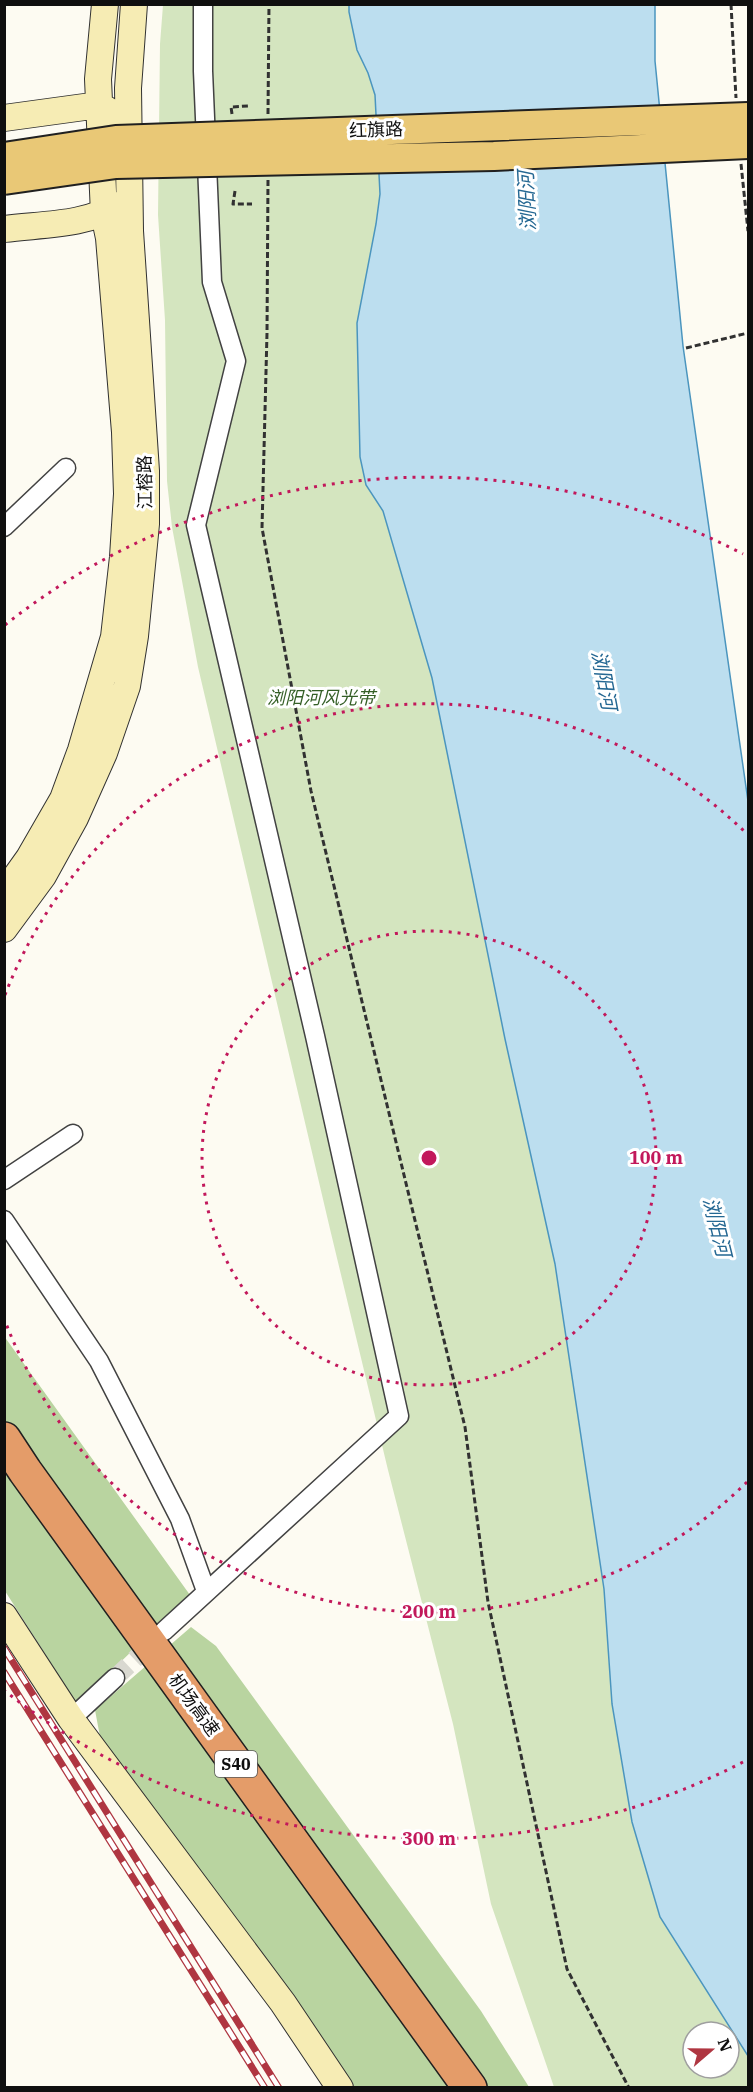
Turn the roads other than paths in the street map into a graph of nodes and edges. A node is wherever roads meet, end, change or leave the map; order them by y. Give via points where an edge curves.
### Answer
1 (105, 4) edge
2 (134, 4) edge
3 (203, 4) edge
4 (99, 105) junction
5 (748, 117) edge
6 (4, 118) edge
7 (129, 125) junction
8 (748, 144) edge
9 (4, 157) edge
10 (4, 180) edge
11 (130, 197) junction
12 (104, 214) junction
13 (4, 229) edge
14 (66, 468) dead end
15 (4, 527) edge
16 (4, 893) edge
17 (4, 929) edge
18 (73, 1134) dead end
19 (4, 1180) edge
20 (4, 1220) edge
21 (4, 1439) edge
22 (4, 1478) edge
23 (206, 1591) junction
24 (4, 1617) edge
25 (164, 1631) tunnel mouth
26 (115, 1678) tunnel mouth
27 (71, 1719) junction
28 (340, 2088) edge
29 (442, 2088) edge
30 (470, 2088) edge

1 - 4 main road, 江榕路
2 - 7 main road, 江榕路
3 - 23 street via 212,282 237,361 196,525 399,1416
4 - 6 main road
4 - 7 main road
4 - 12 main road, 江榕路
5 - 9 main road, 红旗路, bridge via 116,140
7 - 11 main road, 江榕路
8 - 10 main road, 红旗路, bridge via 494,156 116,164
11 - 12 main road
11 - 17 main road, 江榕路 via 146,524 127,686 105,753 75,818 44,876
12 - 13 main road
12 - 16 main road, 江榕路 via 126,474 123,557 114,637 63,799 30,858
14 - 15 street
18 - 19 street
20 - 23 street via 99,1361 180,1519
21 - 30 highway, 机场高速 / S40
22 - 29 highway, 机场高速 / S40
23 - 25 street
24 - 27 main road
26 - 27 street
27 - 28 main road via 283,2003

